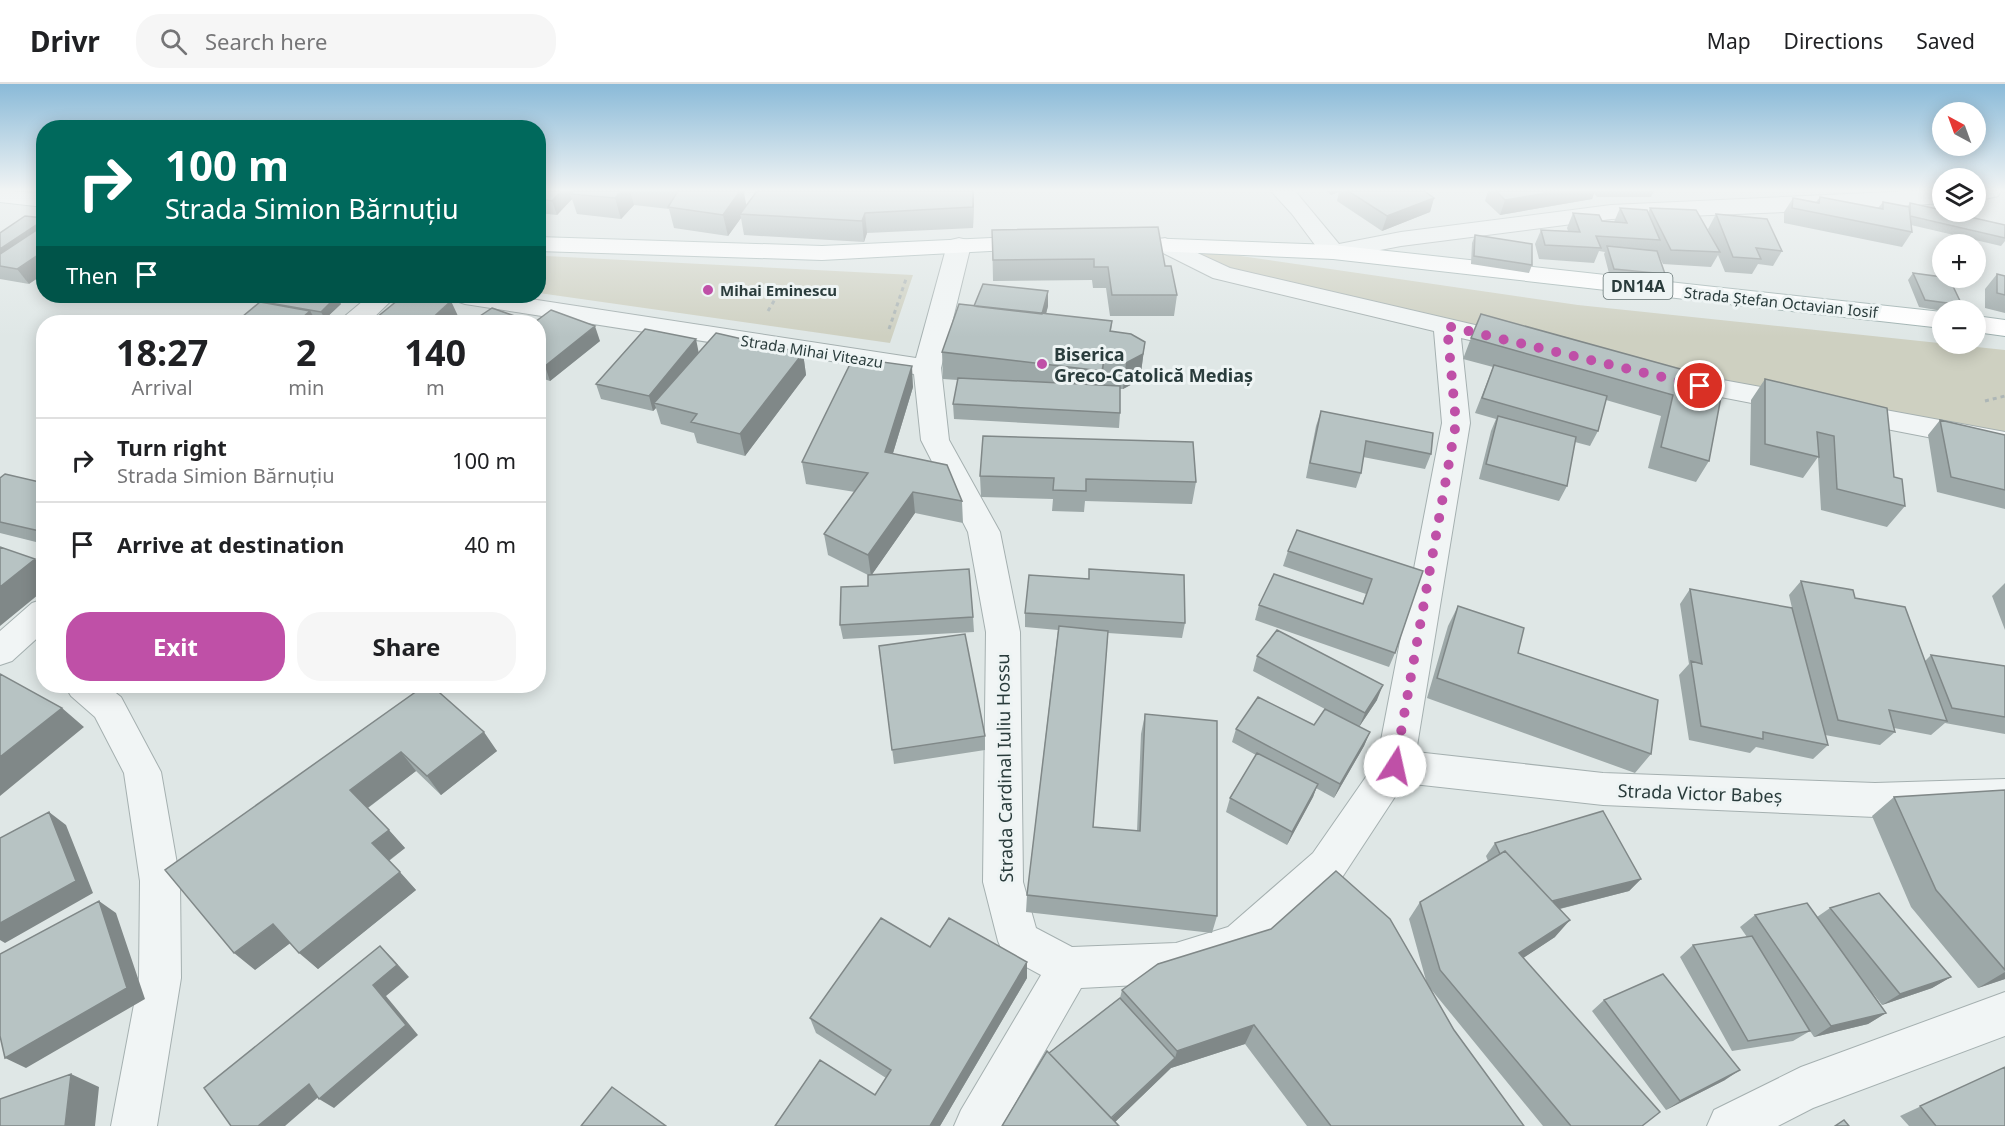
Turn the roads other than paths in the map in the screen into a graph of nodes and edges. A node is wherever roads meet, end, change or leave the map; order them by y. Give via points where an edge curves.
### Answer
1 (1324, 240) edge
2 (1398, 240) edge
3 (546, 243) edge
4 (1058, 243) edge
5 (1094, 244) edge
6 (959, 245) junction
7 (1166, 245) junction
8 (1333, 252) junction
9 (375, 303) edge
10 (510, 303) edge
11 (362, 315) edge
12 (1932, 319) edge
13 (1986, 325) edge
14 (1447, 326) junction
15 (2005, 327) edge
16 (1539, 348) edge
17 (927, 368) junction
18 (1653, 375) edge
19 (2005, 442) edge
20 (92, 693) edge
21 (1395, 766) junction
22 (2005, 796) edge
23 (1068, 968) junction
24 (2005, 1014) edge
25 (134, 1126) edge
26 (977, 1126) edge
27 (1730, 1126) edge

1 - 8 street
2 - 8 street
3 - 6 main road via 822,253
4 - 6 main road
5 - 7 main road, DN14A
6 - 17 street
7 - 8 main road, DN14A
7 - 14 street via 1222,273
8 - 12 main road, Strada Ștefan Octavian Iosif / DN14A
9 - 11 street
10 - 17 street, Strada Mihai Viteazu
13 - 15 main road
14 - 16 street
14 - 21 street via 1456,423
17 - 23 street, Strada Cardinal Iuliu Hossu via 935,440 984,532 1003,632 1003,882 1019,941
18 - 19 street
20 - 25 street via 108,707 142,772 160,881 160,978
21 - 22 street, Strada Victor Babeș via 1603,789 1875,800
21 - 23 street via 1327,866 1240,943 1176,963
23 - 26 street
24 - 27 street via 1801,1090

